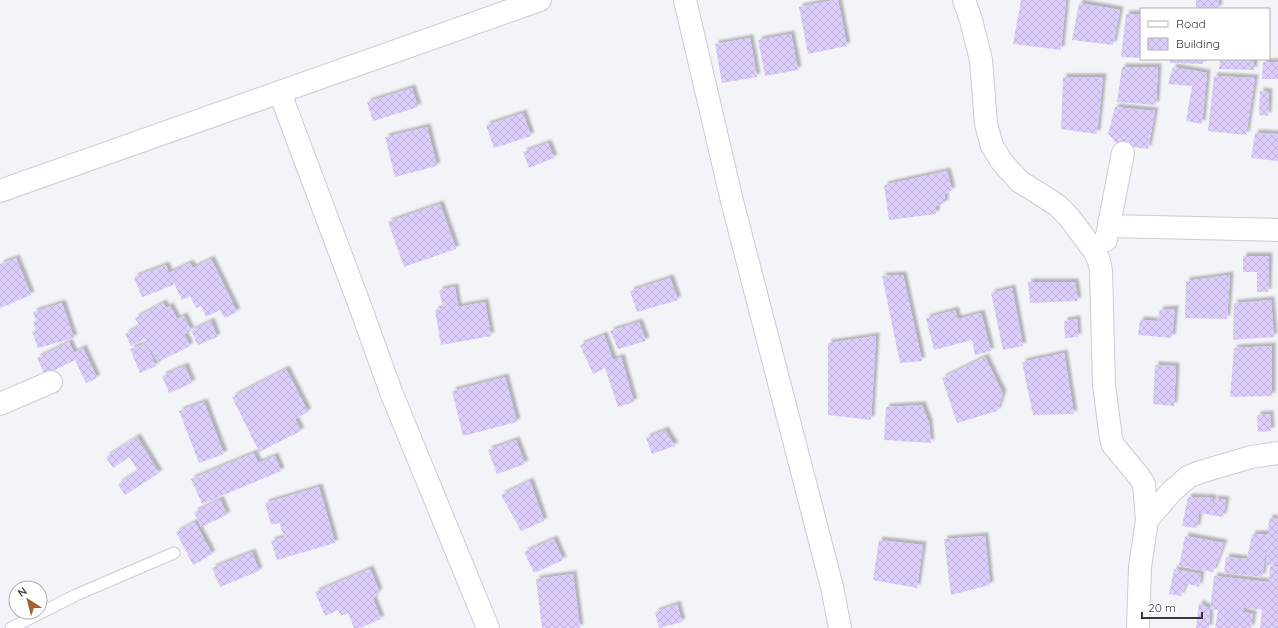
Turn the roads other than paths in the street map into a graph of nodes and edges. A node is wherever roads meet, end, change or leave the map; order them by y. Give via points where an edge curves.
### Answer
1 (540, 0) edge
2 (964, 0) edge
3 (689, 1) edge
4 (280, 93) junction
5 (1122, 152) dead end
6 (0, 191) edge
7 (1109, 226) junction
8 (1278, 230) edge
9 (1101, 271) junction
10 (51, 382) dead end
11 (0, 404) edge
12 (1278, 453) edge
13 (1147, 520) junction
14 (174, 553) dead end
15 (11, 628) edge
16 (488, 628) edge
17 (840, 628) edge
18 (1138, 628) edge

1 - 4 street
2 - 9 street via 981,60 986,124 992,146 1019,181 1057,205 1069,217 1095,252
3 - 17 street via 732,201 832,586
4 - 6 street
4 - 16 street via 391,392
5 - 7 street
7 - 8 street
7 - 9 street
9 - 13 street via 1104,385 1111,438 1144,484
10 - 11 street
12 - 13 street via 1251,457 1197,472 1171,492
13 - 18 street via 1140,567
14 - 15 lane via 76,595

